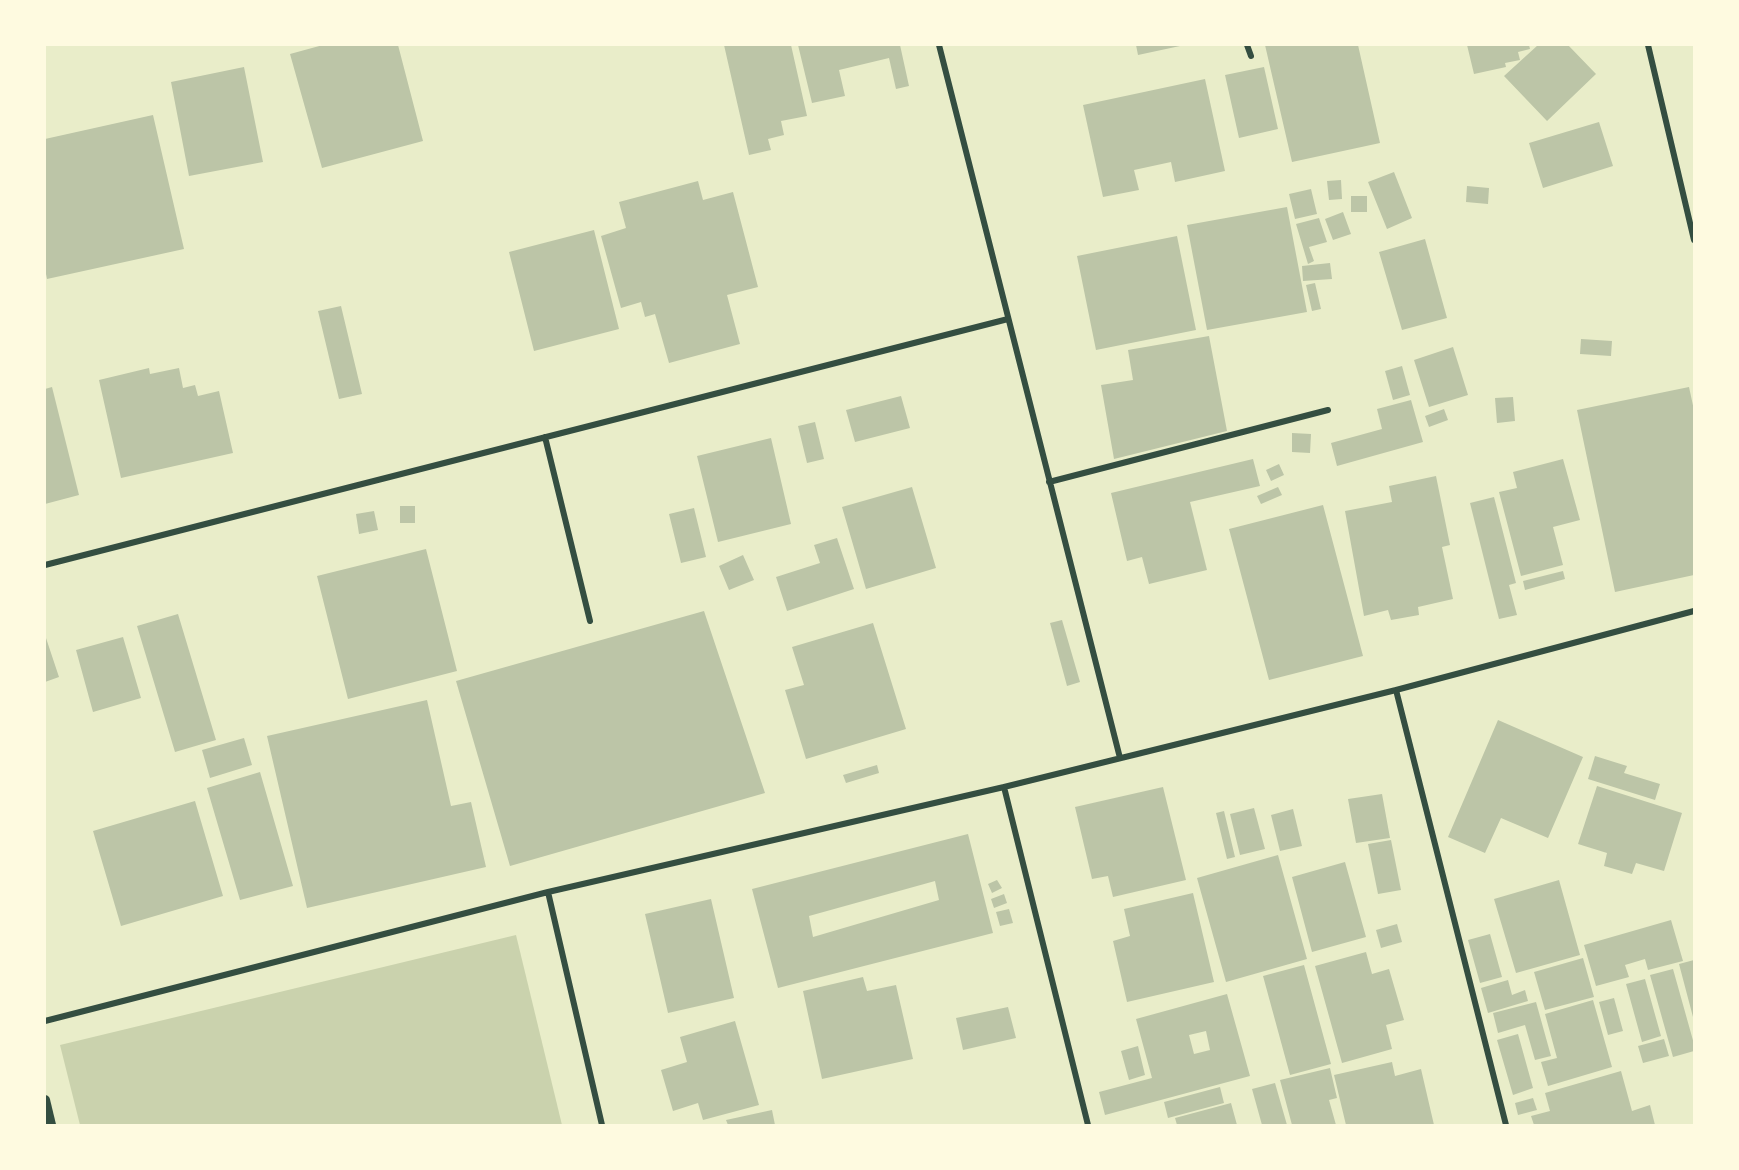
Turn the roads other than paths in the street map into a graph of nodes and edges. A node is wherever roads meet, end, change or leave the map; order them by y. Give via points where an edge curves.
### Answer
1 (939, 45) edge
2 (1247, 45) edge
3 (1648, 45) edge
4 (1251, 56) dead end
5 (1694, 240) edge
6 (1008, 320) junction
7 (1328, 410) dead end
8 (546, 437) junction
9 (1049, 482) junction
10 (45, 566) edge
11 (1694, 611) edge
12 (590, 621) dead end
13 (1396, 690) junction
14 (1120, 758) junction
15 (1004, 787) junction
16 (548, 892) junction
17 (45, 1021) edge
18 (45, 1100) edge
19 (51, 1125) edge
20 (602, 1125) edge
21 (1088, 1125) edge
22 (1506, 1125) edge

1 - 6 street
2 - 4 street
3 - 5 street
6 - 8 street
6 - 9 street
7 - 9 street
8 - 10 street
8 - 12 street
9 - 14 street
11 - 13 street
13 - 14 street
13 - 22 street
14 - 15 street
15 - 16 street
15 - 21 street
16 - 17 street
16 - 20 street
18 - 19 street

